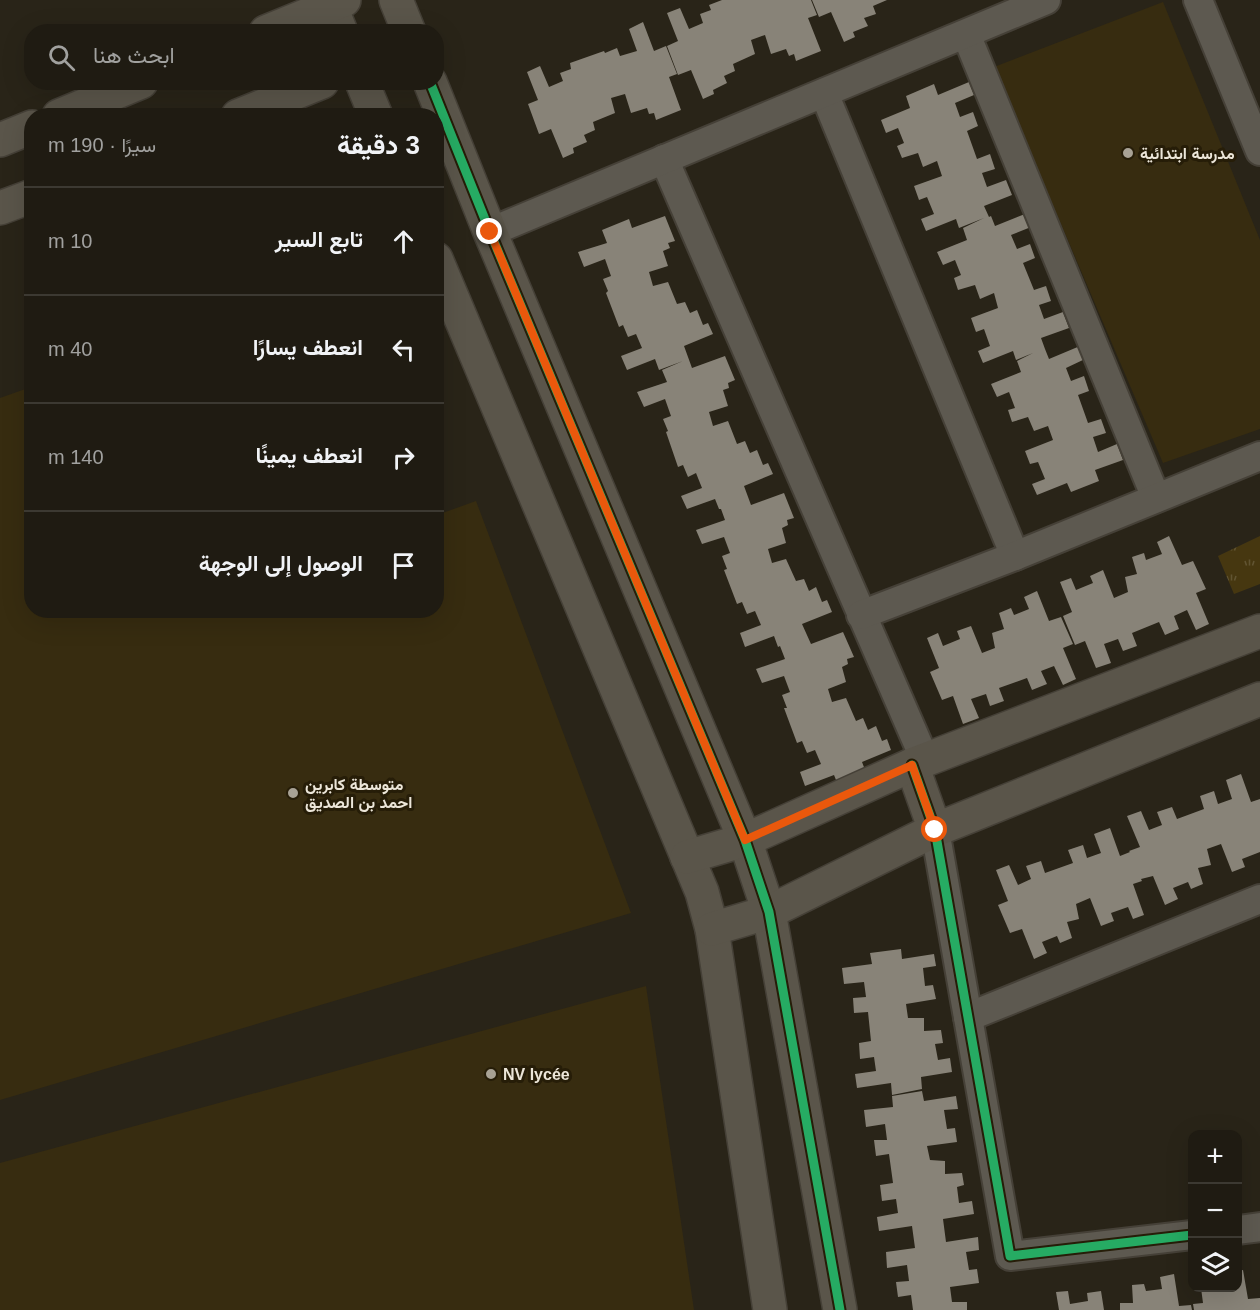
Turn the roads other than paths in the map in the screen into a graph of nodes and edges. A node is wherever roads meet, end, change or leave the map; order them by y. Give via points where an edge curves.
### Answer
1 (396, 0) edge
2 (1046, 0) edge
3 (1198, 0) edge
4 (336, 9) edge
5 (290, 24) edge
6 (406, 24) edge
7 (966, 34) junction
8 (122, 90) edge
9 (302, 90) edge
10 (365, 90) edge
11 (433, 90) edge
12 (824, 93) junction
13 (79, 108) edge
14 (258, 108) edge
15 (373, 108) edge
16 (440, 108) edge
17 (444, 117) edge
18 (24, 130) edge
19 (0, 140) edge
20 (1260, 151) edge
21 (663, 159) junction
22 (24, 199) edge
23 (0, 208) edge
24 (490, 232) junction
25 (444, 278) edge
26 (1260, 456) edge
27 (1156, 498) junction
28 (1015, 556) junction
29 (861, 615) junction
30 (1260, 631) edge
31 (1260, 699) edge
32 (918, 763) junction
33 (935, 830) junction
34 (745, 840) junction
35 (687, 857) junction
36 (1260, 899) edge
37 (769, 912) junction
38 (712, 929) junction
39 (968, 1017) junction
40 (1260, 1227) edge
41 (1242, 1229) edge
42 (1188, 1235) edge
43 (770, 1310) edge
44 (840, 1310) edge

1 - 6 street
2 - 7 street
3 - 20 street
4 - 5 street
7 - 12 street
7 - 27 street
8 - 13 street
9 - 14 street
10 - 15 street
11 - 16 street
12 - 21 street
12 - 28 street
17 - 24 street
18 - 19 street
21 - 24 street
21 - 29 street
22 - 23 street
24 - 34 street
25 - 35 street
26 - 27 street
27 - 28 street
28 - 29 street
29 - 32 street
30 - 32 street
31 - 33 street
32 - 33 street
32 - 34 street
33 - 37 street
33 - 39 street
34 - 35 street
34 - 37 street
35 - 38 street
36 - 39 street
37 - 38 street
37 - 44 street
38 - 43 street
39 - 42 street via 1010,1256
40 - 41 street

